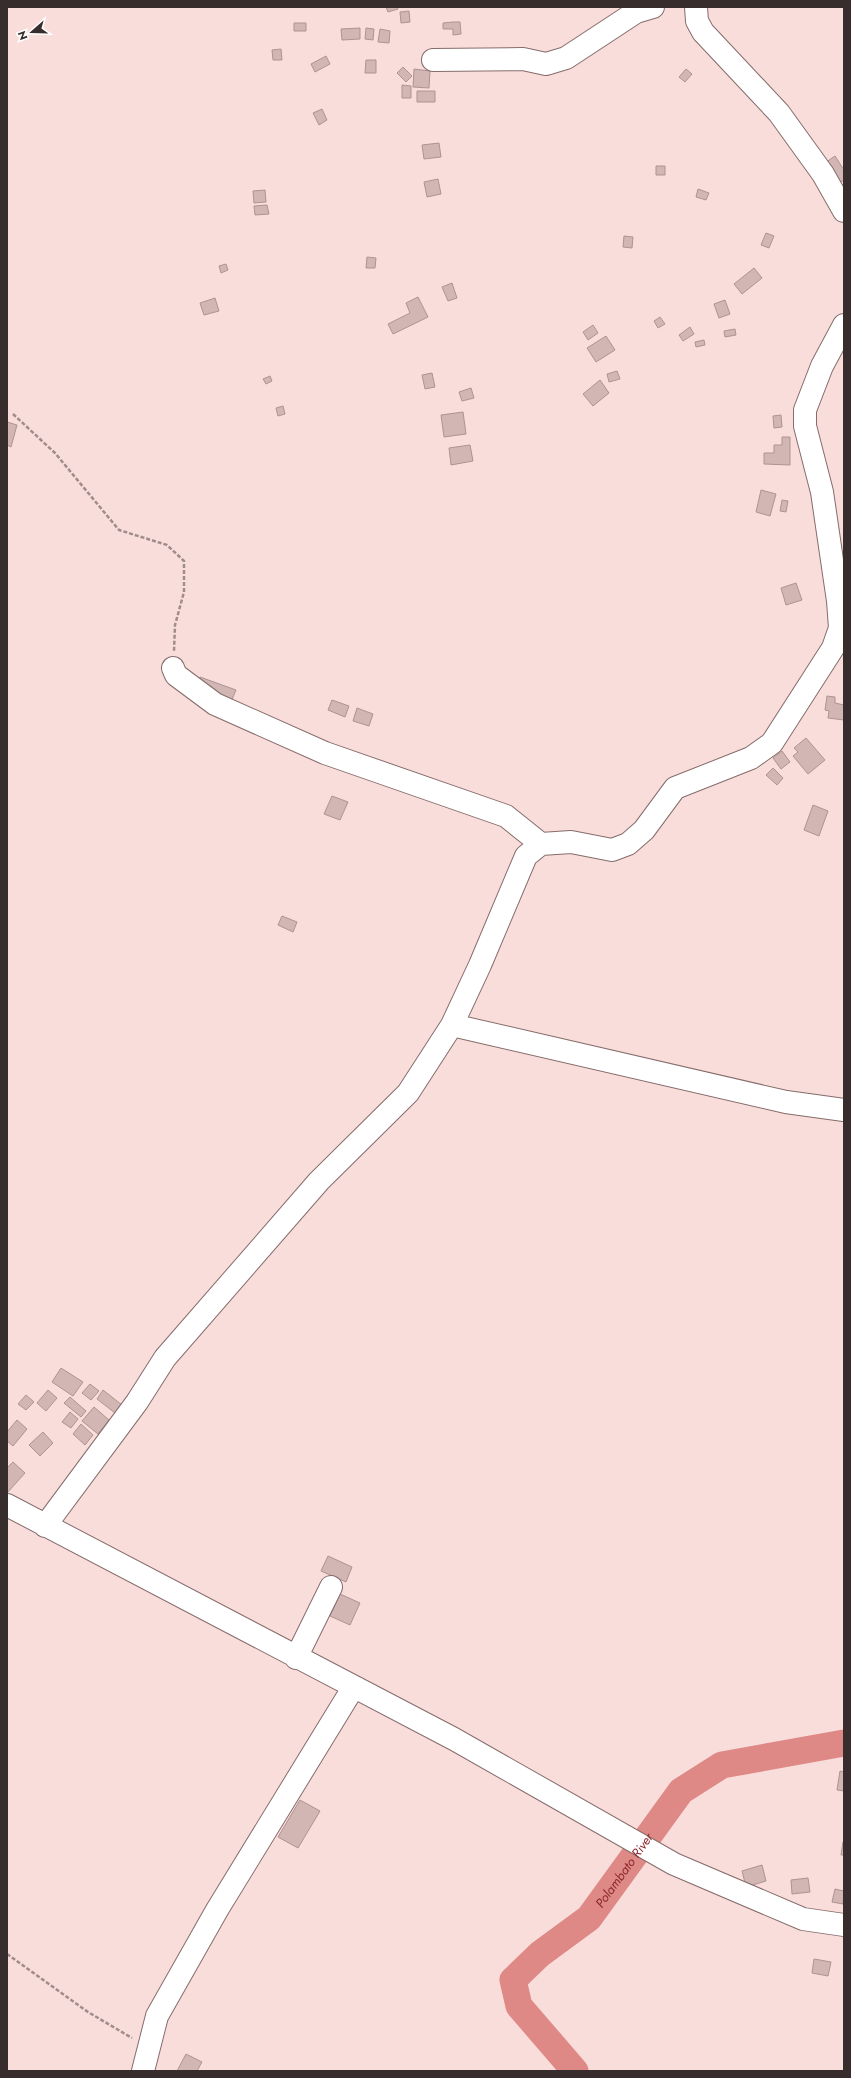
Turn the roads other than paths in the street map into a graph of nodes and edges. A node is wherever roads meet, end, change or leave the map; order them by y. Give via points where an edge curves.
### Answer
1 (653, 7) edge
2 (696, 7) edge
3 (433, 60) dead end
4 (844, 211) edge
5 (844, 324) edge
6 (173, 668) road end
7 (541, 844) junction
8 (452, 1025) junction
9 (844, 1110) edge
10 (7, 1505) edge
11 (45, 1526) junction
12 (331, 1587) dead end
13 (296, 1658) junction
14 (353, 1688) junction
15 (844, 1926) edge
16 (143, 2071) edge

1 - 3 street via 636,12 566,58 546,64 523,59
2 - 4 street via 697,21 703,32 779,113 822,174
5 - 7 street via 822,366 805,410 805,426 822,492 838,601 840,628 833,648 772,743 751,758 675,788 644,830 628,844 612,850 571,842
6 - 7 street via 176,676 215,704 326,752 506,816
7 - 8 street via 526,856
8 - 9 street via 786,1102
8 - 11 street via 408,1093 319,1181 165,1358 137,1402
10 - 11 street
11 - 13 street
12 - 13 street
13 - 14 street
14 - 15 street via 454,1739 674,1864 803,1920
14 - 16 street via 217,1910 157,2016

